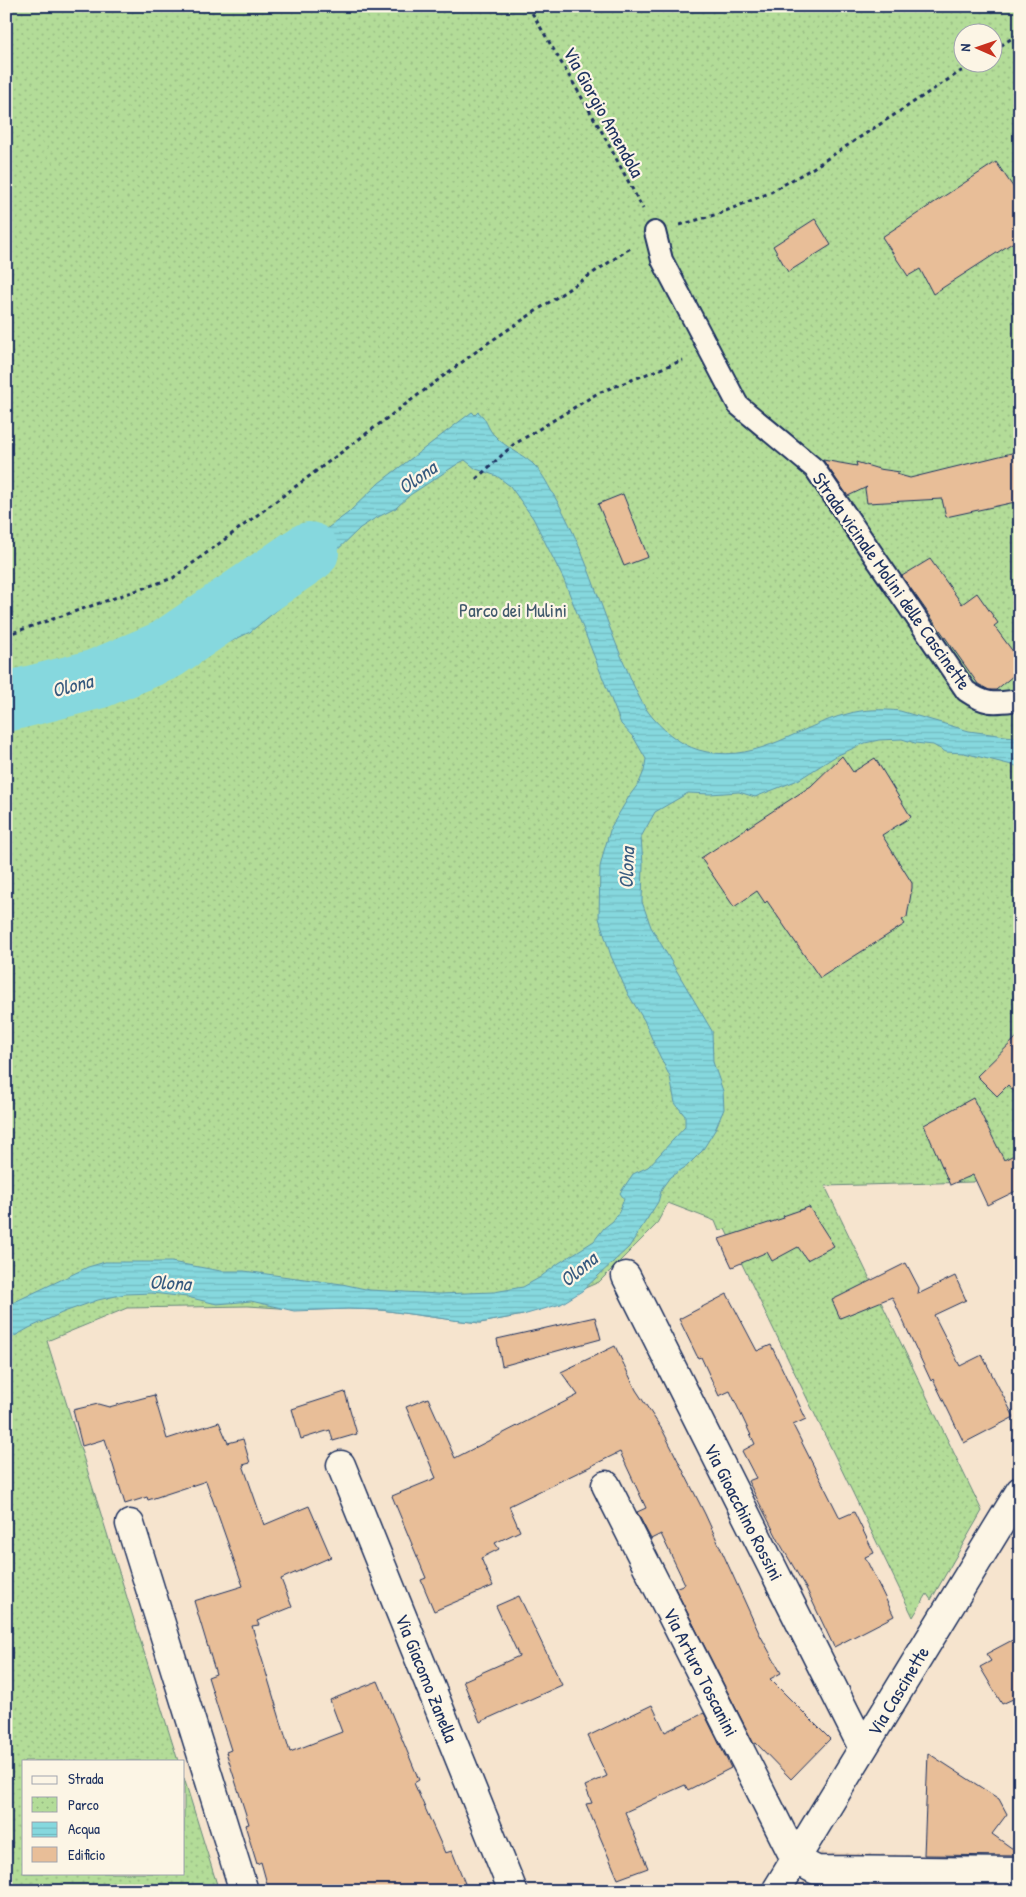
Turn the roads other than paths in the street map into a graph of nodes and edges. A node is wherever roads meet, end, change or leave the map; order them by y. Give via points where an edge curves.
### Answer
1 (654, 232) road end
2 (1020, 700) edge
3 (626, 1276) dead end
4 (341, 1465) dead end
5 (606, 1485) dead end
6 (1020, 1491) edge
7 (130, 1524) dead end
8 (863, 1748) junction
9 (795, 1859) junction
10 (1020, 1872) edge
11 (244, 1891) edge
12 (513, 1891) edge
13 (776, 1891) edge

1 - 2 lane, Strada vicinale Molini delle Cascinette via 662,260 738,405 816,469 966,691 979,700 996,703
3 - 8 street, Via Gioacchino Rossini
4 - 12 street, Via Giacomo Zanella
5 - 9 street, Via Arturo Toscanini
6 - 8 street, Via Cascinette
7 - 11 street
8 - 9 street, Via Cascinette
9 - 10 street via 816,1870
9 - 13 street, Via Cascinette

